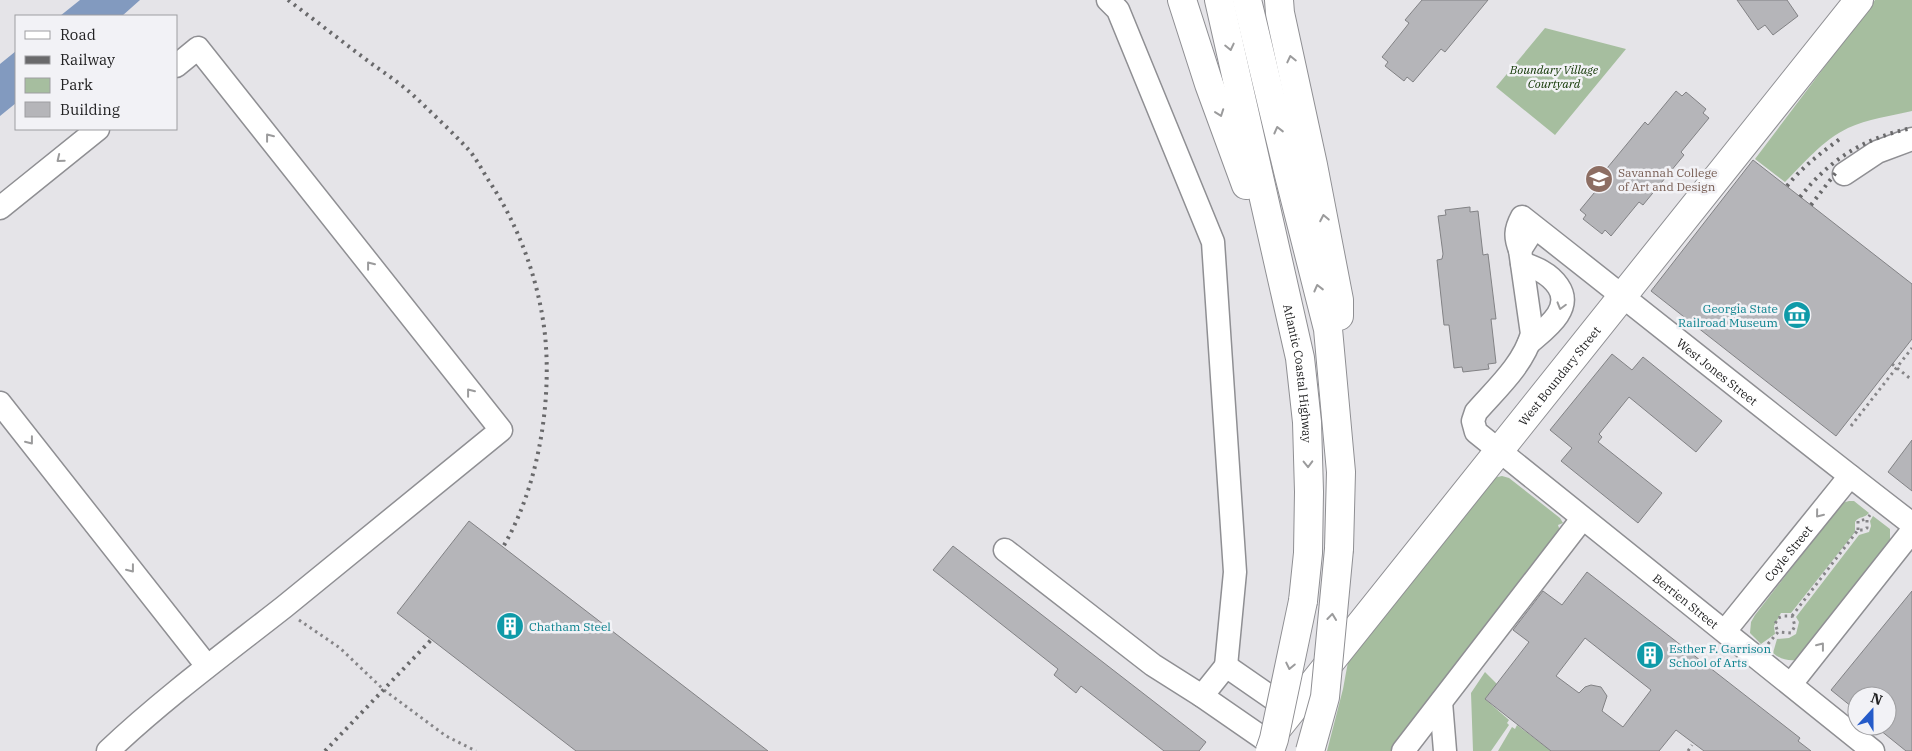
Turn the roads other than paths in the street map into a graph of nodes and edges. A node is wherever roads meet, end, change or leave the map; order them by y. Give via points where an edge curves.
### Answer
1 (1108, 0) edge
2 (1182, 0) edge
3 (1218, 0) edge
4 (1247, 0) edge
5 (1279, 0) edge
6 (1859, 0) edge
7 (178, 64) edge
8 (97, 130) edge
9 (1912, 139) edge
10 (1844, 174) dead end
11 (0, 208) edge
12 (1520, 257) junction
13 (1285, 291) junction
14 (1621, 296) junction
15 (1529, 343) junction
16 (0, 403) edge
17 (1335, 405) junction
18 (1498, 451) junction
19 (1850, 476) junction
20 (1587, 522) junction
21 (1912, 524) edge
22 (1912, 531) edge
23 (1005, 550) dead end
24 (1725, 631) junction
25 (207, 666) junction
26 (1226, 666) junction
27 (1791, 684) junction
28 (1202, 696) junction
29 (1442, 709) junction
30 (1291, 711) junction
31 (1265, 748) edge
32 (108, 751) edge
33 (1310, 751) edge
34 (1402, 751) edge
35 (1446, 751) edge
36 (1873, 751) edge

1 - 26 street via 1118,10 1213,242 1235,572
2 -> 13 main road via 1209,84
3 -> 13 main road, Atlantic Coastal Highway
17 -> 4 main road via 1328,329
17 -> 5 main road via 1340,300
6 - 14 main road, West Boundary Street
25 -> 7 street via 501,430 198,48
8 -> 11 street
9 - 10 street via 1877,152
12 - 14 street, West Jones Street via 1529,223
12 - 15 street via 1532,334
12 -> 15 street via 1553,278 1563,294 1558,315
13 -> 31 main road, Atlantic Coastal Highway, bridge via 1300,358 1307,422 1308,553 1303,601 1274,739
14 - 18 main road, West Boundary Street
14 - 19 street, West Jones Street
15 - 18 street, Berrien Street via 1517,365 1476,412 1473,421 1476,432
16 -> 25 street
33 -> 17 main road, bridge via 1325,697 1339,549 1340,472
18 - 20 street, Berrien Street
18 - 30 main road, West Boundary Street
19 - 21 street, West Jones Street
19 -> 24 street, Coyle Street
20 - 24 street, Berrien Street
20 - 29 street
27 -> 22 street
23 - 28 street via 1154,665
24 - 27 street, Berrien Street
25 - 32 street
26 - 28 street
26 - 30 street
27 - 36 street, Berrien Street
28 - 31 street
29 - 34 street
29 - 35 street
30 - 31 main road, West Boundary Street

